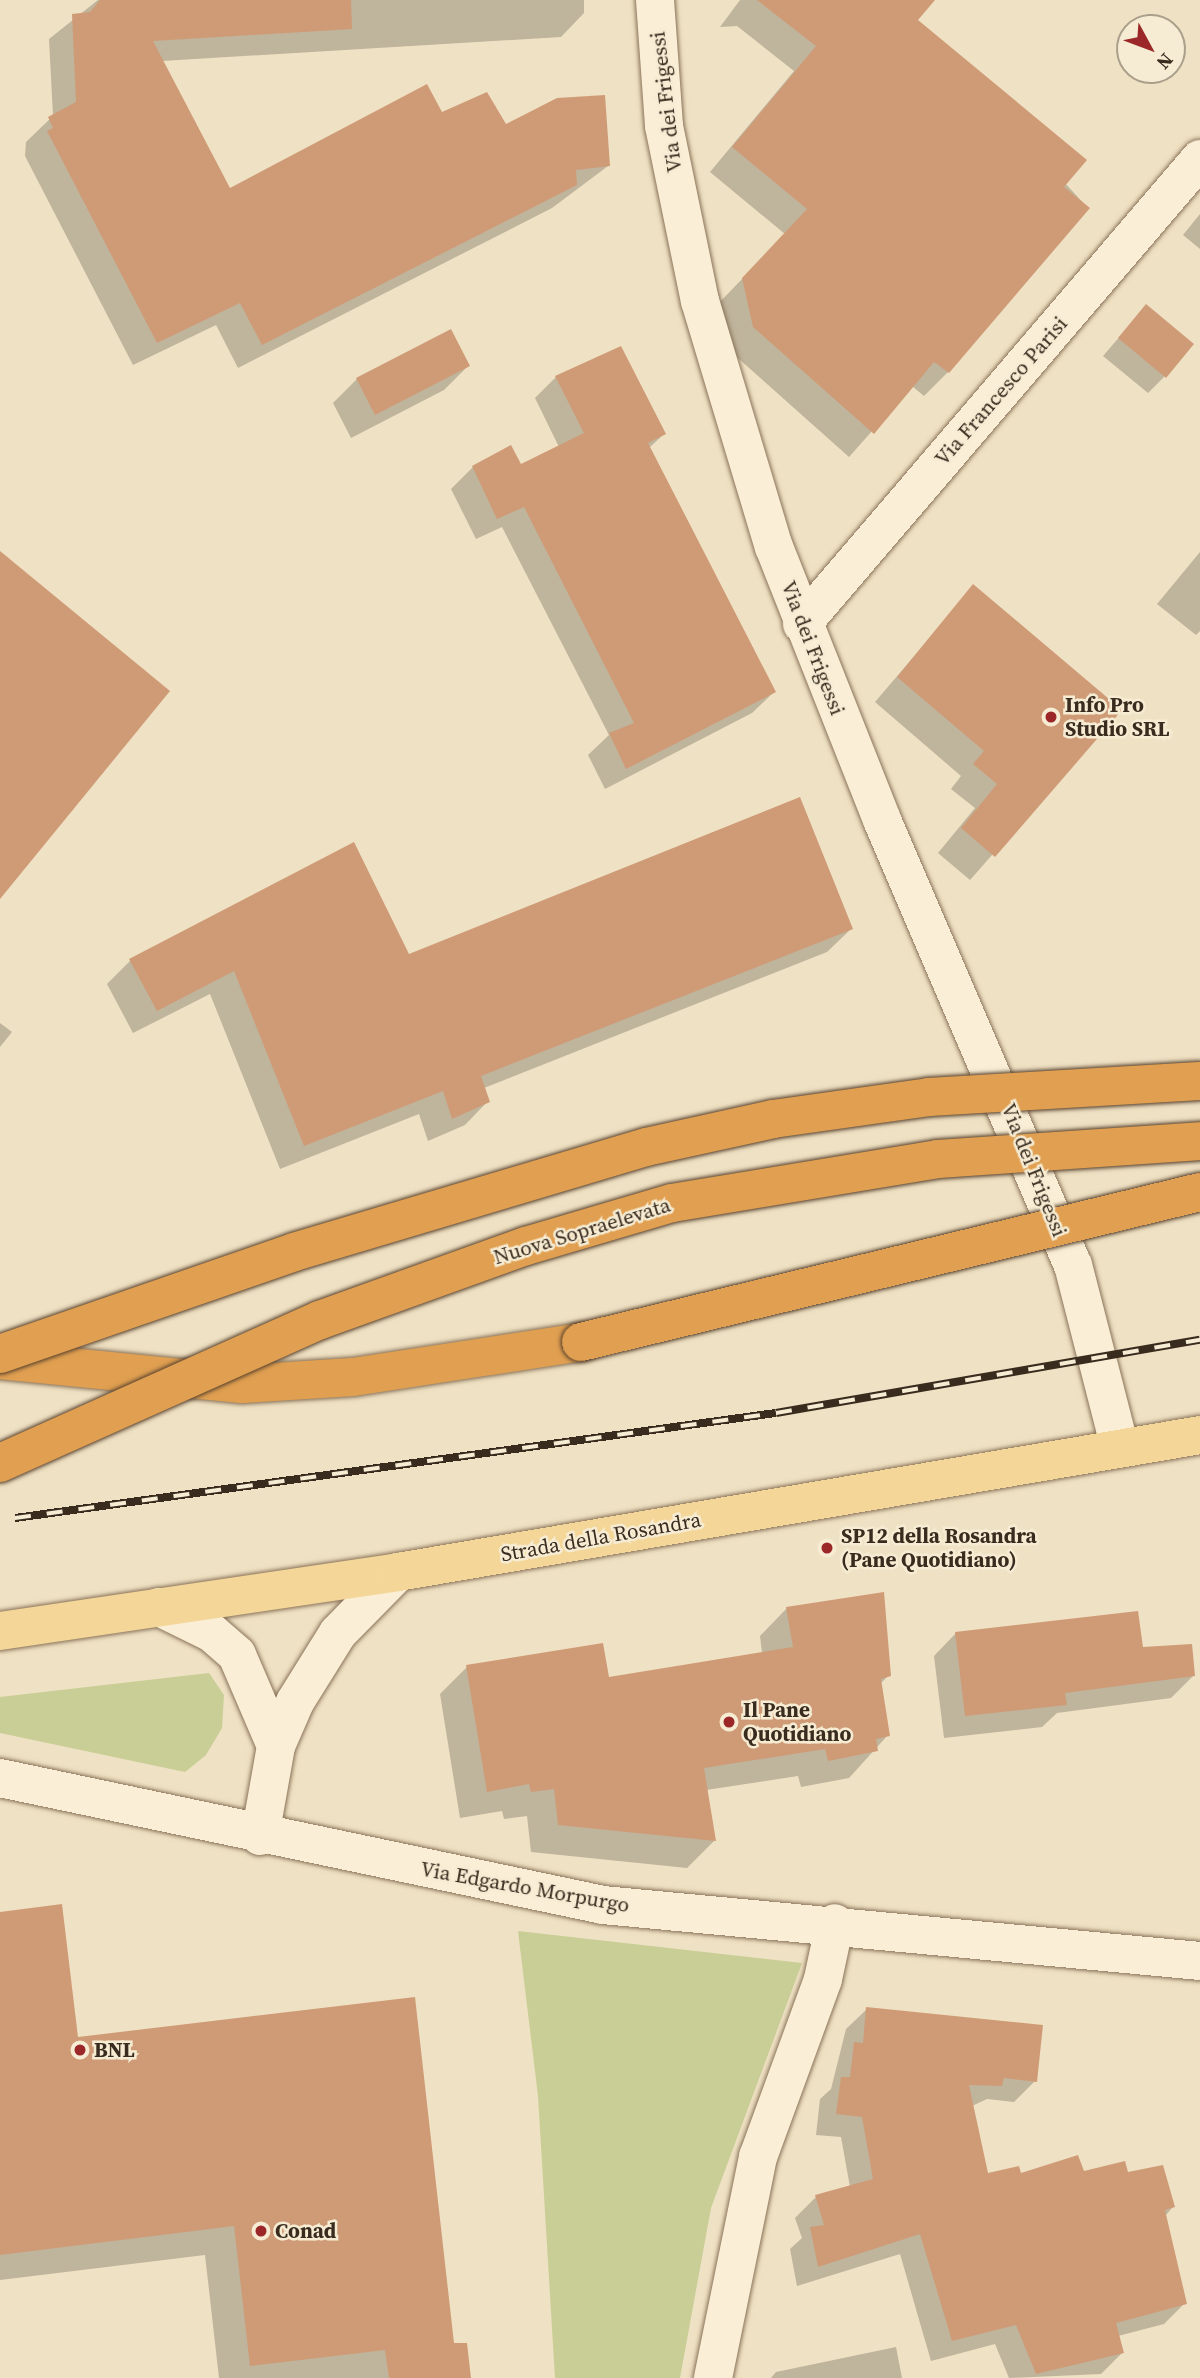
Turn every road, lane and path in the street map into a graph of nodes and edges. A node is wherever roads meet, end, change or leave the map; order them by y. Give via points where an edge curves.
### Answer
1 (654, 0) edge
2 (1200, 159) edge
3 (802, 624) junction
4 (1200, 1082) edge
5 (1200, 1141) edge
6 (1200, 1192) edge
7 (0, 1354) edge
8 (0, 1360) edge
9 (1200, 1435) edge
10 (1120, 1448) junction
11 (0, 1463) edge
12 (398, 1572) junction
13 (159, 1607) junction
14 (0, 1630) edge
15 (276, 1746) junction
16 (0, 1779) edge
17 (260, 1836) junction
18 (835, 1923) junction
19 (1200, 1961) edge
20 (713, 2378) edge

1 - 3 street, Via dei Frigessi via 664,126 700,301
2 - 3 street, Via Francesco Parisi
3 - 10 street, Via dei Frigessi via 1073,1265
4 - 7 highway, bridge via 929,1097 773,1119 659,1144 307,1248
5 - 11 highway, Nuova Sopraelevata, bridge via 938,1159 672,1203 526,1246 320,1320
6 - 8 highway, bridge via 581,1342 353,1377 242,1384
9 - 10 main road, Strada della Rosandra
10 - 12 main road, Strada della Rosandra
12 - 13 main road, Strada della Rosandra
12 - 15 street via 338,1633
13 - 14 main road, Strada della Rosandra
13 - 15 street via 212,1633 237,1655
15 - 17 street
16 - 17 street, Via Edgardo Morpurgo
17 - 18 street, Via Edgardo Morpurgo via 603,1905
18 - 19 street, Via Edgardo Morpurgo
18 - 20 street via 823,1979 758,2157

